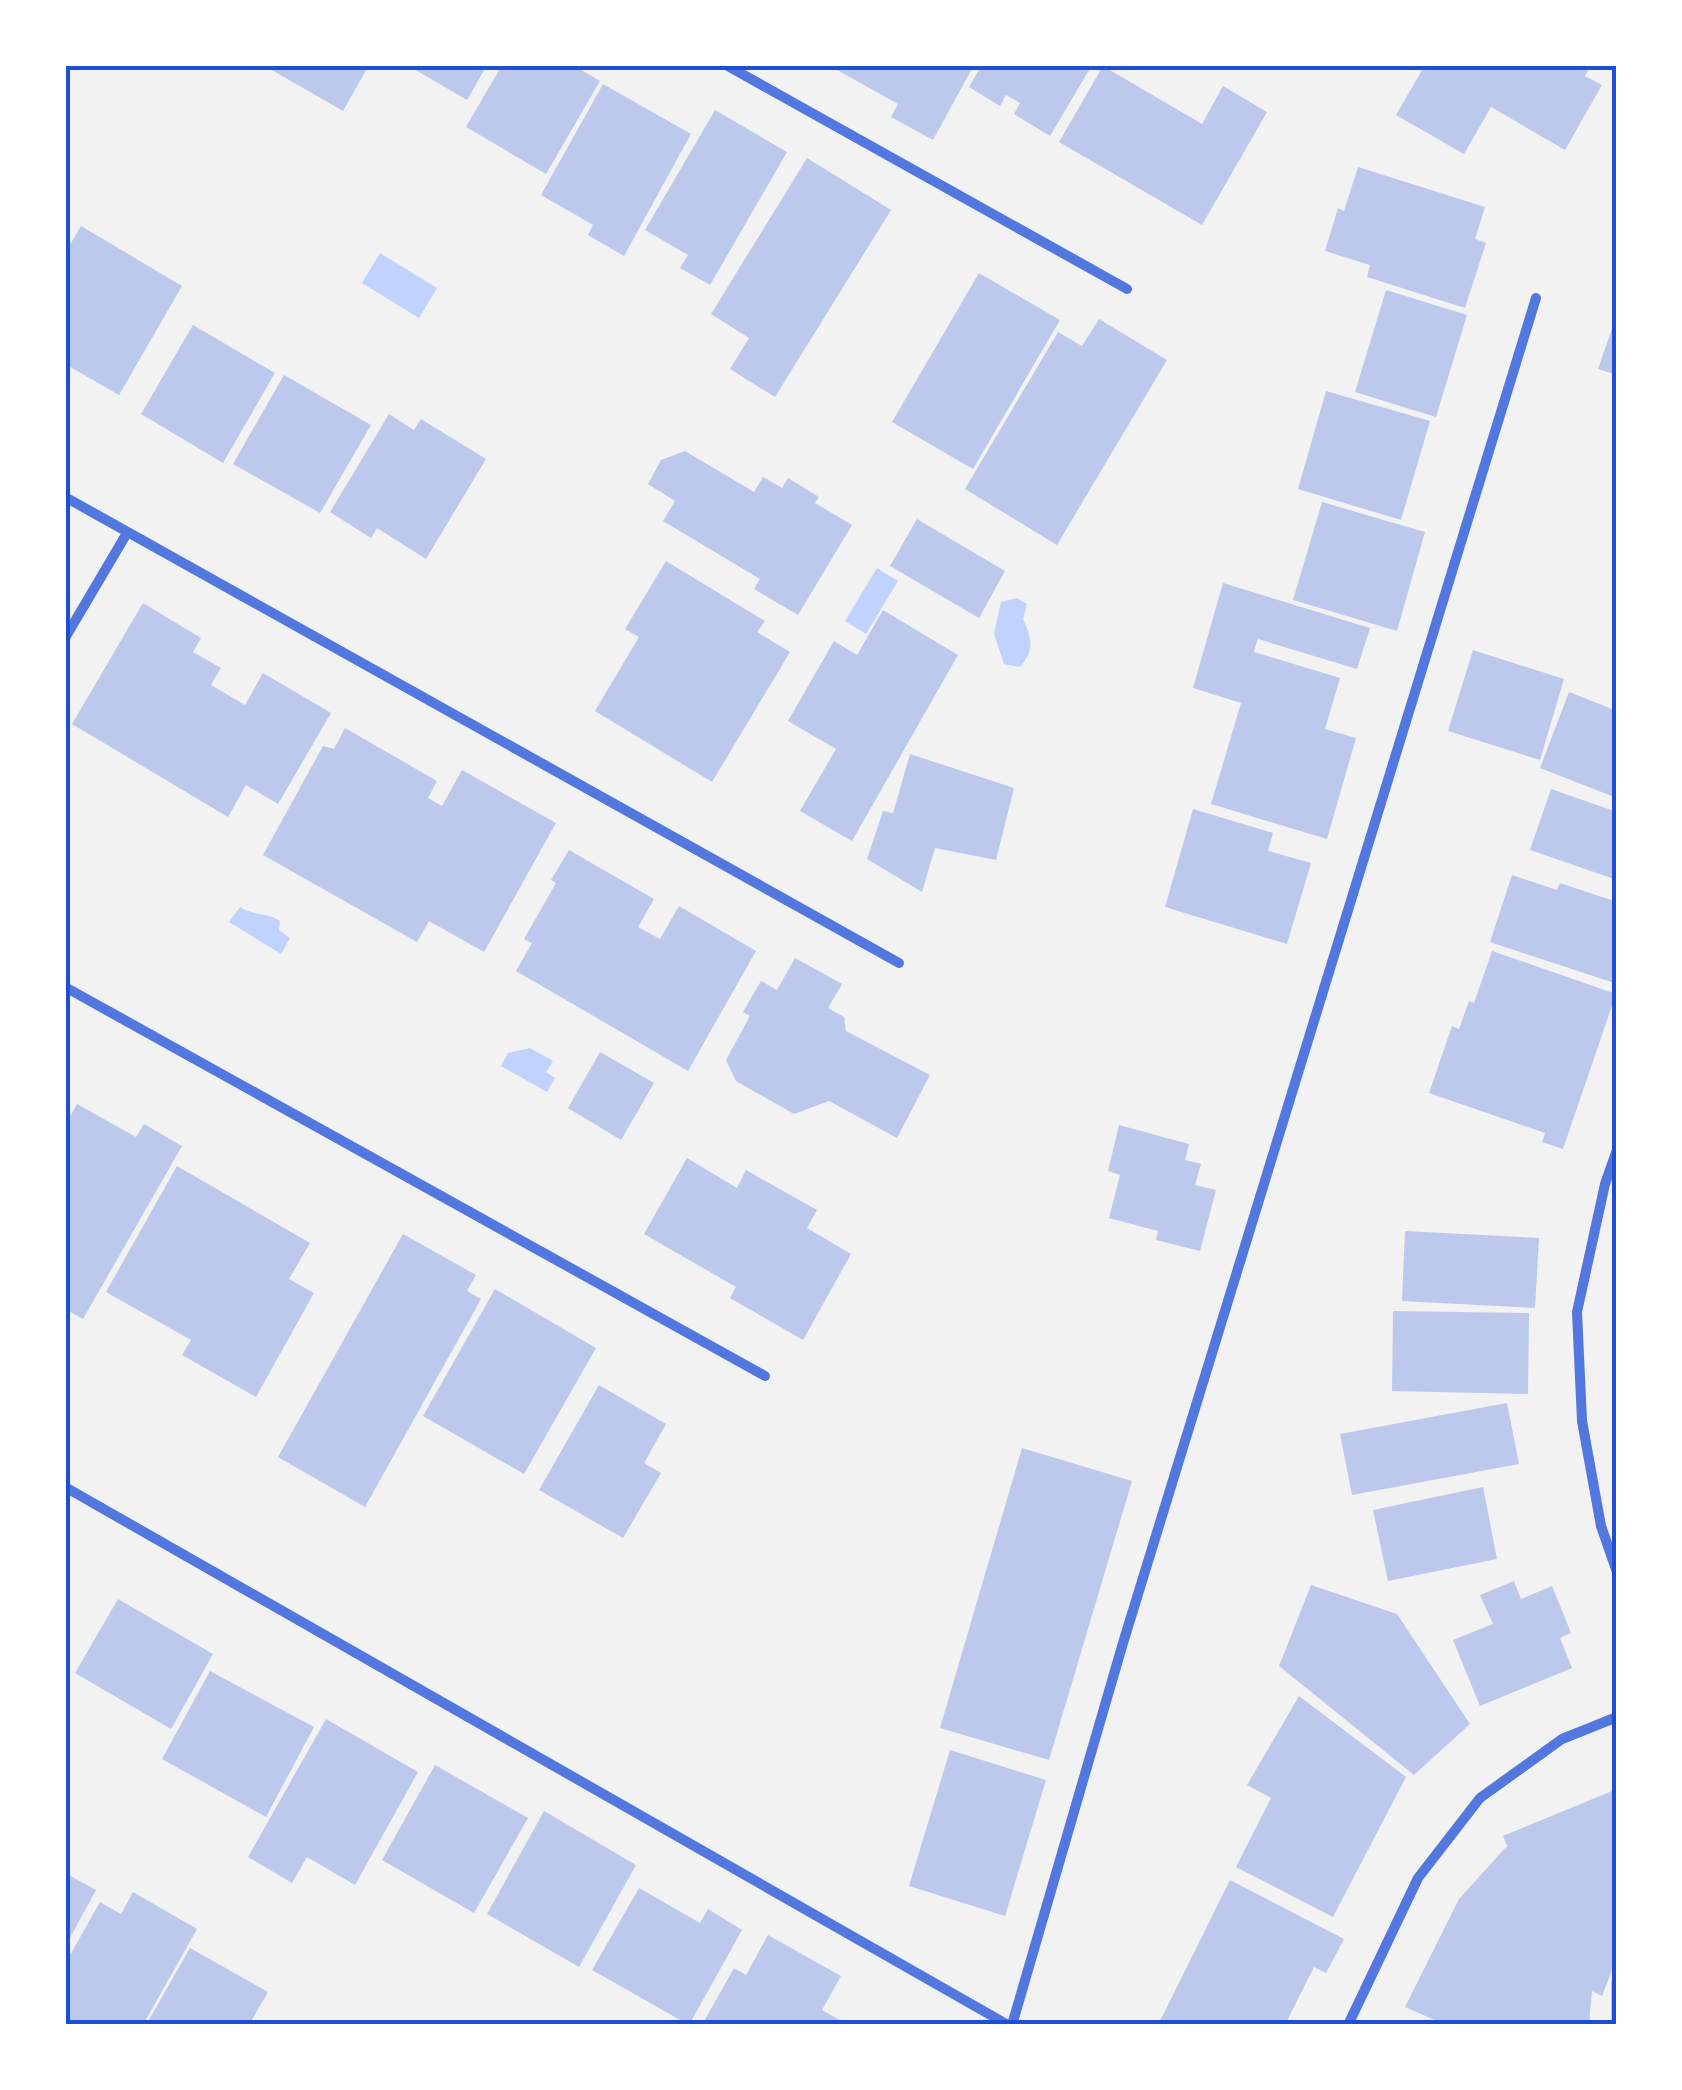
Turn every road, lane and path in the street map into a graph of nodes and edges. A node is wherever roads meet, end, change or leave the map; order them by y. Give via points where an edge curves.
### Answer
1 (726, 65) edge
2 (1127, 289) dead end
3 (1536, 298) dead end
4 (65, 497) edge
5 (127, 532) junction
6 (65, 638) edge
7 (898, 964) dead end
8 (65, 986) edge
9 (1617, 1150) edge
10 (765, 1376) dead end
11 (65, 1487) edge
12 (1617, 1572) edge
13 (1617, 1717) edge
14 (1010, 2025) edge
15 (1348, 2025) edge

1 - 2 street
3 - 14 street
4 - 5 street
5 - 6 street
5 - 7 street
8 - 10 street
9 - 12 street via 1578,1312 1582,1421 1601,1526
11 - 14 street
13 - 15 street via 1562,1739 1480,1798 1418,1878

